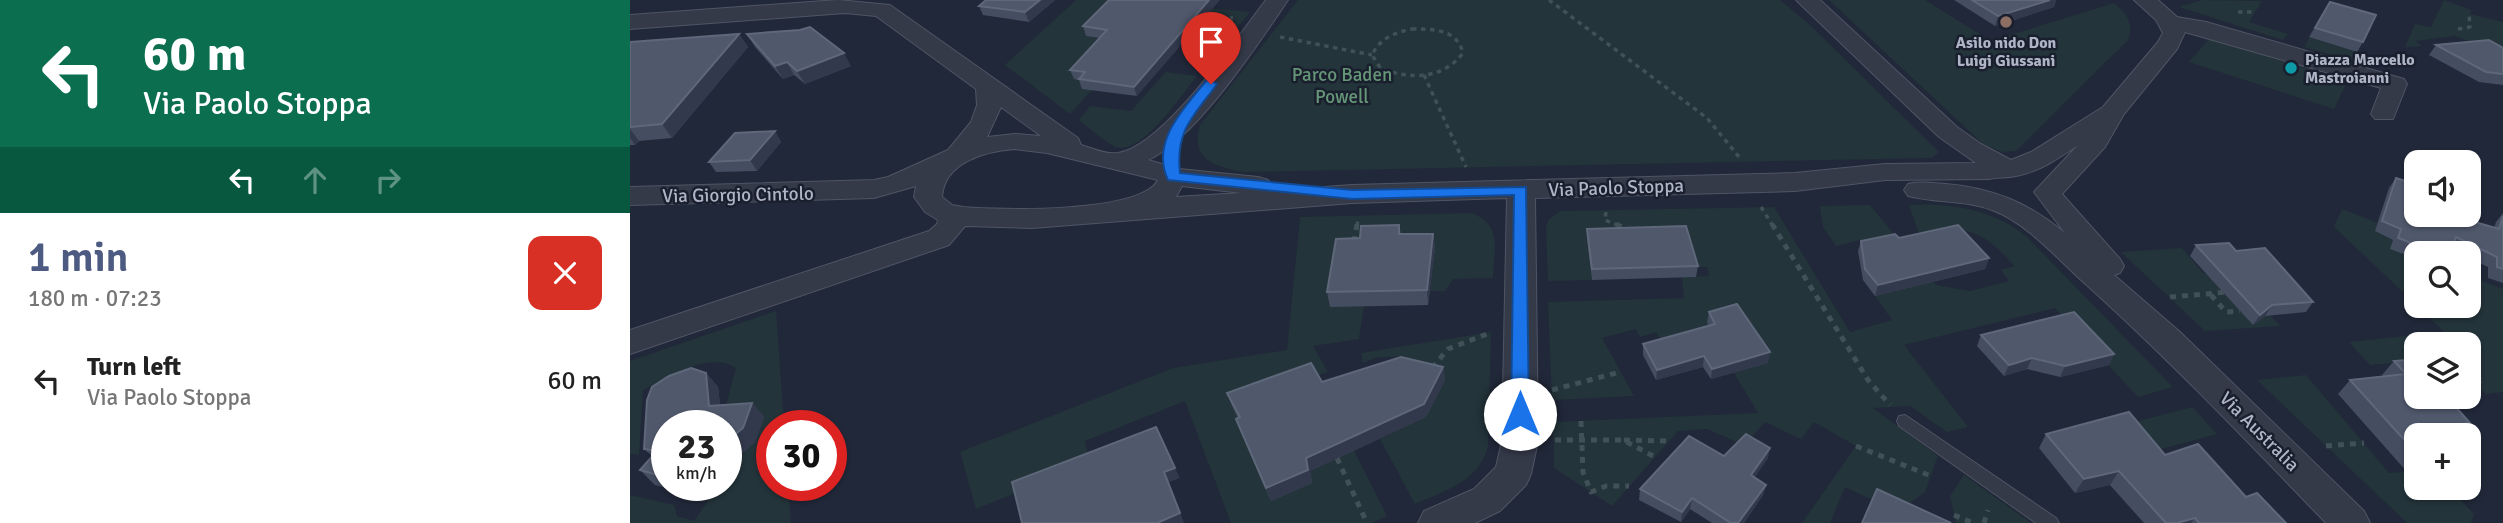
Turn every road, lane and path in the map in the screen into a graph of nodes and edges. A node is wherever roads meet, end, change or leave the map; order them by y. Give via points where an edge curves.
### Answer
1 (1277, 0) edge
2 (1549, 0) edge
3 (1808, 0) edge
4 (2145, 0) edge
5 (2469, 14) dead end
6 (1203, 15) edge
7 (1244, 19) dead end
8 (630, 22) edge
9 (2171, 23) junction
10 (2458, 29) dead end
11 (1270, 35) dead end
12 (1372, 55) junction
13 (1424, 75) junction
14 (988, 85) junction
15 (2113, 111) junction
16 (2384, 114) dead end
17 (1177, 126) junction
18 (1083, 154) junction
19 (952, 159) junction
20 (1114, 163) junction
21 (1466, 168) dead end
22 (1993, 172) junction
23 (1172, 176) junction
24 (1795, 182) junction
25 (1747, 184) junction
26 (1521, 190) junction
27 (846, 192) junction
28 (2048, 194) junction
29 (630, 196) edge
30 (2004, 204) junction
31 (1356, 205) junction
32 (1104, 211) junction
33 (1606, 211) dead end
34 (948, 213) junction
35 (1073, 216) junction
36 (1633, 238) edge
37 (1352, 253) edge
38 (897, 254) junction
39 (2235, 292) edge
40 (2210, 294) junction
41 (2170, 297) dead end
42 (2240, 311) edge
43 (1491, 332) dead end
44 (2169, 340) junction
45 (630, 342) edge
46 (1620, 372) dead end
47 (1429, 376) edge
48 (1552, 390) dead end
49 (1581, 421) dead end
50 (1905, 421) joint
51 (1554, 440) dead end
52 (1623, 440) junction
53 (1668, 441) dead end
54 (2364, 443) dead end
55 (1856, 446) dead end
56 (2326, 446) dead end
57 (1655, 457) dead end
58 (1336, 458) edge
59 (1931, 476) dead end
60 (1629, 486) dead end
61 (1954, 515) dead end
62 (1367, 523) edge
63 (1437, 523) edge
64 (1973, 523) edge
65 (2050, 523) edge
66 (2351, 523) edge

1 - 17 street
2 - 25 path via 1707,118 1738,150
3 - 22 street
4 - 9 street
5 - 10 path via 2470,27
6 - 7 path
8 - 14 street via 867,7 882,10
9 - 15 street via 2174,33 2169,44
9 - 16 street via 2395,84
11 - 12 path
12 - 13 path via 1381,69
12 - 13 path via 1386,37 1405,30 1431,29 1456,38 1462,45 1459,59 1439,72
13 - 21 path
14 - 18 street
14 - 19 street via 992,101 982,128
15 - 22 street via 2040,158
15 - 28 street via 2096,141
17 - 20 street via 1140,157
17 - 23 street
18 - 19 street, Via Giorgio Cintolo via 1039,142 1007,141
18 - 20 street, Via Paolo Stoppa
19 - 27 street, Via Giorgio Cintolo via 896,184
19 - 34 street via 928,188 934,206
20 - 23 street, Via Paolo Stoppa
22 - 24 street via 1885,172
22 - 28 street via 2036,177
22 - 30 street via 1990,196
23 - 31 street, Via Paolo Stoppa
23 - 32 street via 1170,189 1161,196
24 - 25 street, Via Paolo Stoppa
24 - 30 street via 1937,191
25 - 26 street, Via Paolo Stoppa
25 - 50 path via 1868,380
26 - 31 street, Via Paolo Stoppa
26 - 63 street via 1520,442 1513,474 1487,500
27 - 29 street, Via Giorgio Cintolo
27 - 34 street, Via Giorgio Cintolo
28 - 30 street via 2046,201 2030,208
28 - 44 street
30 - 44 street via 2034,222
31 - 32 street, Via Paolo Stoppa
31 - 37 path
32 - 35 street
33 - 36 path via 1605,220 1631,230
34 - 35 street, Via Giorgio Cintolo via 1024,220
34 - 38 street via 953,222 939,238
35 - 38 street
38 - 45 street
39 - 40 path
40 - 41 path
40 - 42 path via 2226,312
43 - 47 path via 1444,352
44 - 66 street, Via Australia
46 - 48 path
49 - 60 path via 1583,472 1591,492 1606,486
50 - 65 lane
51 - 52 path
52 - 53 path
52 - 57 path
54 - 56 path
55 - 59 path
58 - 62 path
61 - 64 path

